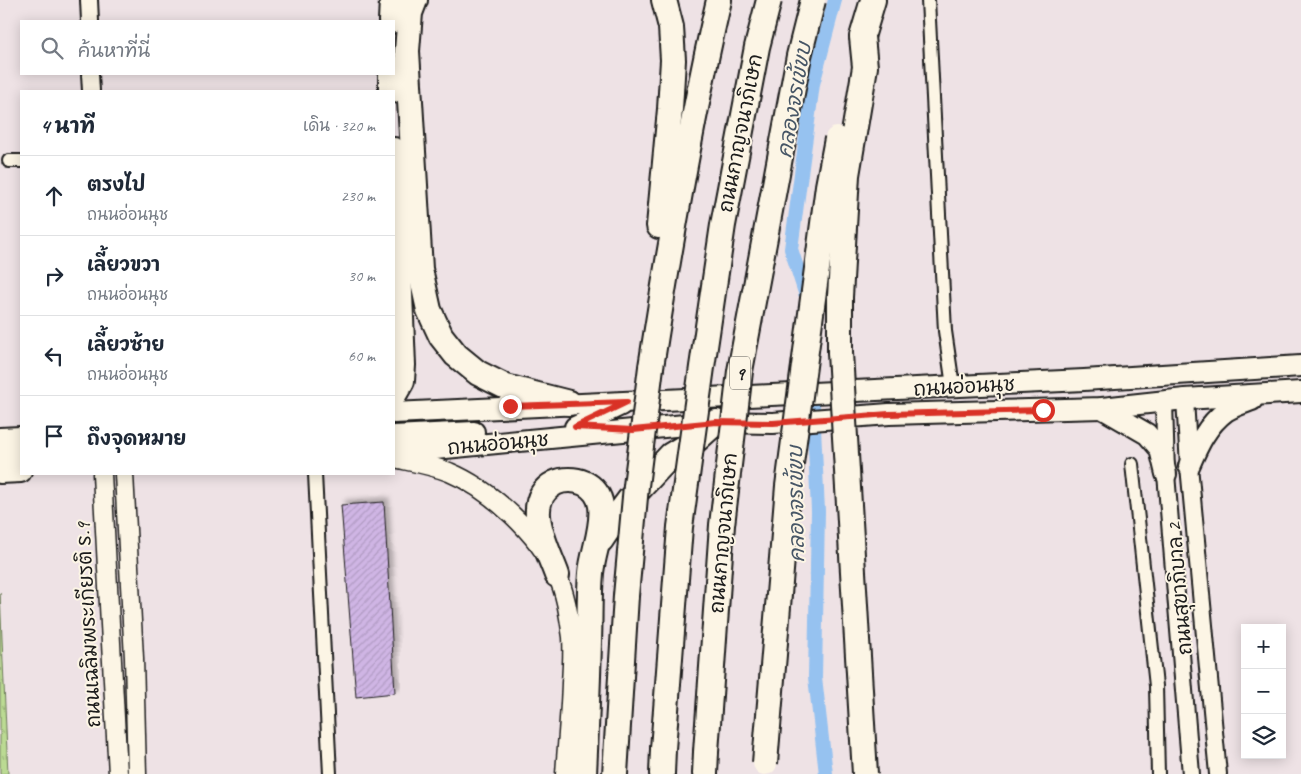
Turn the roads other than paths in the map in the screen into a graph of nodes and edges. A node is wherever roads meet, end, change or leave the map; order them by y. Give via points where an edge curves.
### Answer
1 (89, 0) edge
2 (664, 0) edge
3 (719, 0) edge
4 (770, 0) edge
5 (813, 0) edge
6 (873, 0) edge
7 (928, 0) edge
8 (400, 7) edge
9 (90, 20) edge
10 (862, 37) junction
11 (90, 75) edge
12 (390, 75) edge
13 (91, 90) edge
14 (391, 90) edge
15 (395, 174) edge
16 (1301, 366) edge
17 (651, 367) junction
18 (1182, 374) junction
19 (1161, 375) junction
20 (953, 386) junction
21 (1301, 392) edge
22 (395, 393) edge
23 (1265, 394) junction
24 (1185, 399) junction
25 (1164, 401) junction
26 (627, 402) junction
27 (569, 403) junction
28 (1102, 408) junction
29 (395, 412) edge
30 (716, 422) junction
31 (575, 427) junction
32 (633, 430) junction
33 (395, 436) edge
34 (20, 437) edge
35 (0, 438) edge
36 (395, 453) edge
37 (20, 455) edge
38 (0, 457) edge
39 (395, 458) edge
40 (1132, 464) dead end
41 (1189, 466) junction
42 (20, 472) edge
43 (0, 473) edge
44 (1166, 474) junction
45 (102, 475) edge
46 (124, 475) edge
47 (315, 475) edge
48 (594, 553) junction
49 (558, 575) junction
50 (705, 763) edge
51 (764, 768) edge
52 (118, 774) edge
53 (137, 774) edge
54 (330, 774) edge
55 (565, 774) edge
56 (584, 774) edge
57 (615, 774) edge
58 (662, 774) edge
59 (864, 774) edge
60 (1158, 774) edge
61 (1191, 774) edge
62 (1218, 774) edge

1 - 9 street
2 - 17 highway via 671,27 673,60
3 - 17 highway via 687,149
4 - 58 highway, ถนนกาญจนาภิเษก / 9, bridge via 757,47 722,225 702,367 680,527
5 - 50 highway, ถนนกาญจนาภิเษก / 9, bridge via 799,56 740,371 722,525
6 - 10 highway
7 - 20 street via 945,331
8 - 27 highway via 407,50 420,269 429,310 456,355 478,373 506,387
10 - 51 highway, bridge via 828,186 788,486
10 - 59 highway, bridge via 865,67 847,174 840,353
11 - 13 street
12 - 14 highway
15 - 22 highway via 403,365 402,381
16 - 18 main road, ถนนอ่อนนุช
17 - 57 highway, bridge via 630,547
18 - 19 main road, ถนนอ่อนนุช
18 - 24 main road
19 - 20 main road, ถนนอ่อนนุช
19 - 25 main road
20 - 26 main road, ถนนอ่อนนุช, bridge
21 - 23 main road, ถนนอ่อนนุช
23 - 24 main road, ถนนอ่อนนุช
23 - 41 main road via 1220,417 1202,438
24 - 25 main road, ถนนอ่อนนุช
24 - 41 street, ถนนสุขาภิบาล 2
25 - 28 main road, ถนนอ่อนนุช
25 - 44 street, ถนนสุขาภิบาล 2
26 - 27 main road, ถนนอ่อนนุช
26 - 31 main road, ถนนอ่อนนุช
27 - 29 main road, ถนนอ่อนนุช
28 - 30 main road, ถนนอ่อนนุช, bridge via 889,414 773,423
28 - 44 main road via 1148,434 1160,449
30 - 32 main road, ถนนอ่อนนุช
30 - 48 highway via 672,455 639,490 615,519
31 - 32 main road, ถนนอ่อนนุช
31 - 33 main road, ถนนอ่อนนุช
32 - 36 main road, ถนนอ่อนนุช
34 - 35 main road
37 - 38 main road
39 - 49 main road via 449,472 479,489 502,506 532,536
40 - 60 street via 1156,686
41 - 62 street, ถนนสุขาภิบาล 2
42 - 43 main road
44 - 61 street, ถนนสุขาภิบาล 2
45 - 52 main road, ถนนเฉลิมพระเกียรติ ร.9
46 - 53 main road
47 - 54 street
48 - 49 highway via 601,519 600,499 583,482 556,482 544,492 536,510
48 - 56 highway
49 - 55 main road via 572,639

